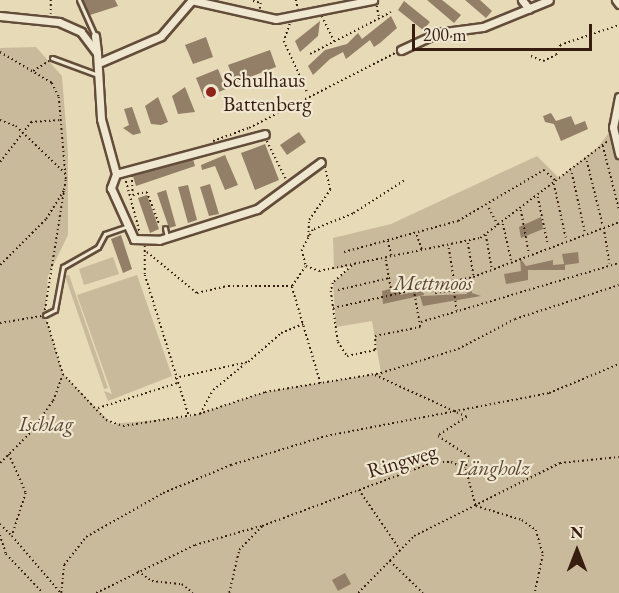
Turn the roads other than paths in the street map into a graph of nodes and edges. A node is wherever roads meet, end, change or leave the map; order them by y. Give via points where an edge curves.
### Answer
1 (79, 0) edge
2 (192, 0) edge
3 (522, 0) edge
4 (549, 0) edge
5 (616, 0) edge
6 (374, 1) edge
7 (619, 4) edge
8 (529, 9) junction
9 (0, 16) edge
10 (95, 36) joint
11 (401, 50) road end
12 (97, 53) junction
13 (52, 58) road end
14 (101, 62) junction
15 (100, 75) junction
16 (619, 97) edge
17 (265, 134) road end
18 (617, 139) edge
19 (619, 154) edge
20 (321, 162) road end
21 (116, 174) junction
22 (125, 227) junction
23 (164, 229) road end
24 (167, 237) junction
25 (45, 315) road end

1 - 10 lane
2 - 6 street via 276,19
2 - 14 street via 146,46
3 - 8 street
4 - 8 street
5 - 7 street
8 - 11 street via 483,27 437,33
9 - 12 street via 71,26
10 - 12 street
12 - 14 street
13 - 15 lane
14 - 15 street
15 - 21 street via 100,120
16 - 18 street
17 - 21 street
18 - 19 street
20 - 24 street via 256,209
21 - 22 street via 111,188
22 - 24 street via 143,241
22 - 25 lane via 105,234 98,247 63,267 55,310
23 - 24 lane

